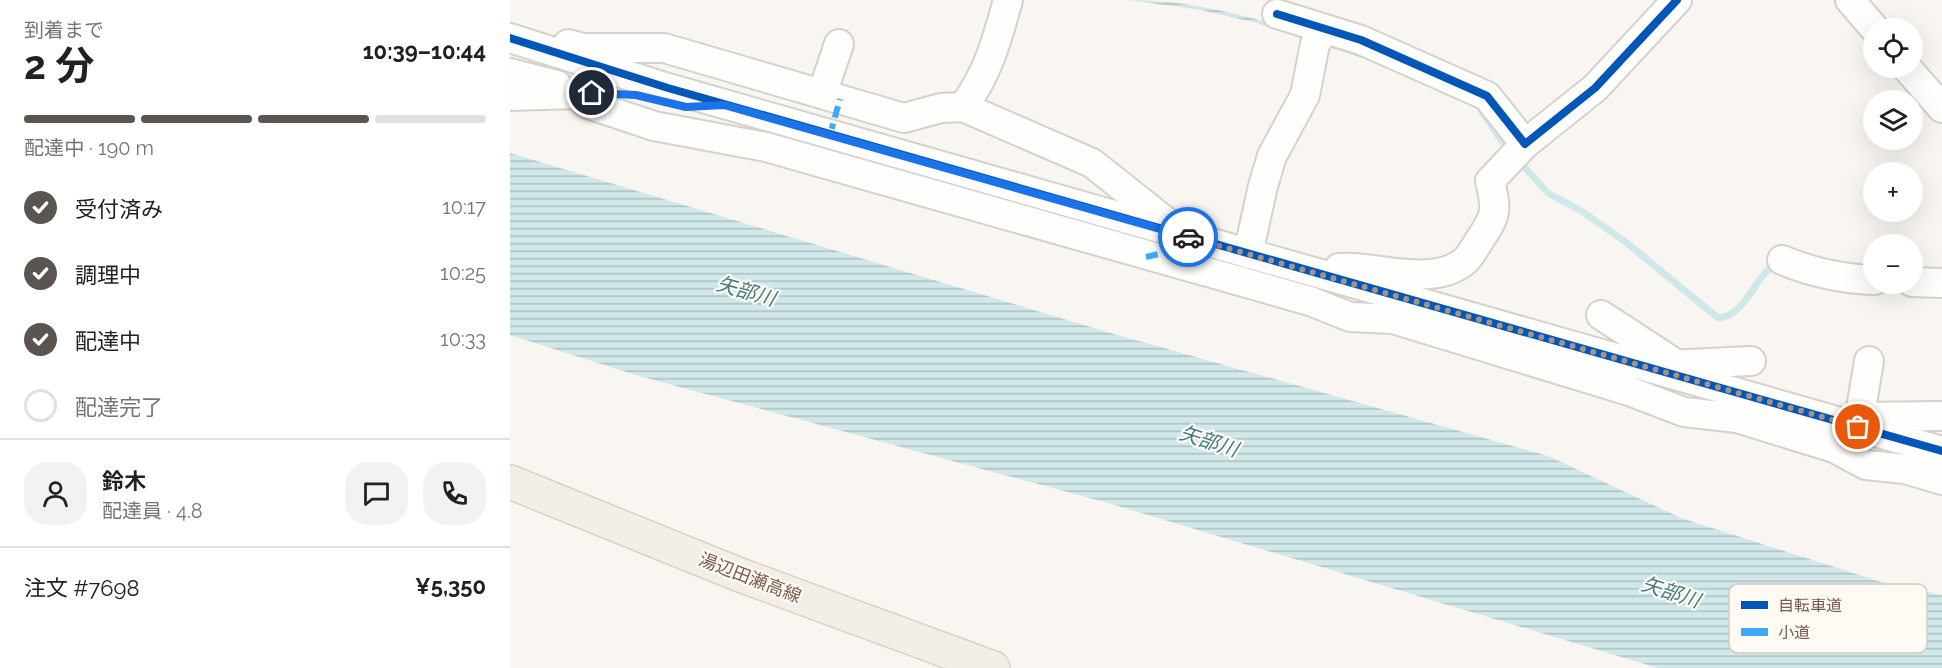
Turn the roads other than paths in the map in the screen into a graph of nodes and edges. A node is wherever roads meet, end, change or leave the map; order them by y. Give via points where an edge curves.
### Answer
1 (1008, 0) edge
2 (1677, 0) edge
3 (1850, 0) edge
4 (1277, 14) dead end
5 (1866, 18) edge
6 (1325, 29) junction
7 (510, 37) edge
8 (839, 44) dead end
9 (510, 73) edge
10 (1916, 78) edge
11 (576, 94) junction
12 (822, 94) junction
13 (510, 96) edge
14 (724, 105) junction
15 (963, 107) junction
16 (1942, 108) edge
17 (1525, 144) junction
18 (1181, 234) junction
19 (1248, 254) junction
20 (1782, 260) dead end
21 (1318, 273) junction
22 (1863, 280) edge
23 (1923, 282) edge
24 (1942, 283) edge
25 (1601, 315) dead end
26 (1751, 362) dead end
27 (1869, 362) dead end
28 (1664, 366) junction
29 (1942, 416) edge
30 (1858, 422) junction
31 (1942, 451) edge
32 (1942, 480) edge
33 (510, 482) edge
34 (993, 668) edge

1 - 15 street via 990,63
2 - 17 street via 1594,88
3 - 5 street
4 - 6 street
6 - 17 street via 1361,40 1487,96
6 - 19 street via 1315,44 1305,95 1272,156
7 - 12 street via 549,39 583,48 664,48
7 - 14 street
8 - 12 street
9 - 11 street via 563,86
10 - 16 street
11 - 13 street
11 - 14 street via 636,95 686,107
11 - 32 street via 588,104 654,126 777,150 1310,301 1350,317 1393,319 1629,391 1684,412 1737,418 1834,448 1866,465 1905,469
12 - 15 street via 904,118 941,108
14 - 18 street
15 - 18 street via 1092,163
17 - 21 street via 1490,181 1496,209 1467,260 1448,271 1414,274 1340,268
18 - 19 street
19 - 21 street
20 - 22 street via 1806,270
21 - 28 street
23 - 24 street
25 - 28 street
26 - 28 street
27 - 30 street
28 - 30 street via 1699,382
29 - 30 street
30 - 31 street
33 - 34 main road, 湯辺田瀬高線 via 740,575

